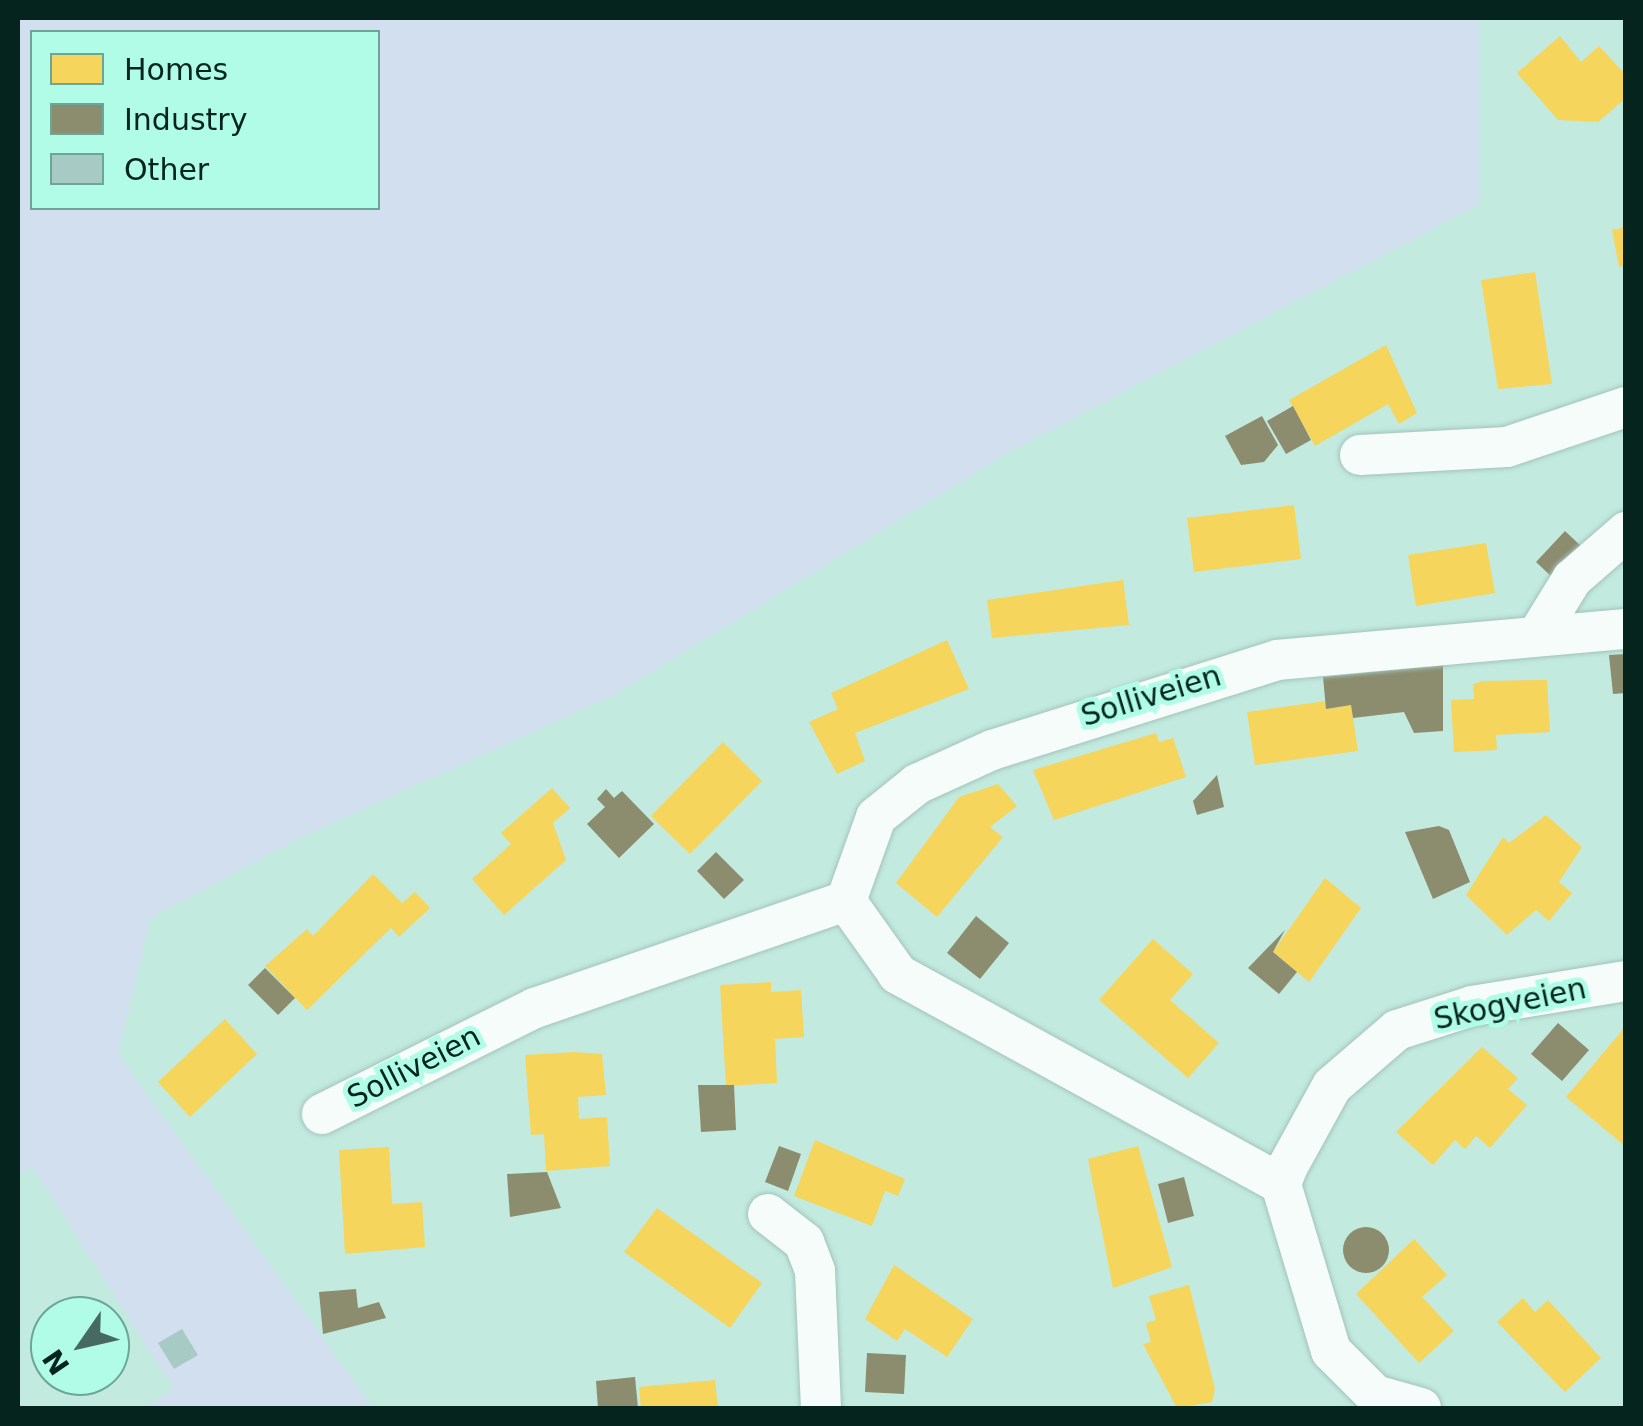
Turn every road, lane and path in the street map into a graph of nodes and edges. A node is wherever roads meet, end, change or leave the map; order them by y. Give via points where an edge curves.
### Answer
1 (1626, 406) edge
2 (1360, 455) dead end
3 (1626, 532) edge
4 (1626, 629) edge
5 (1537, 636) junction
6 (846, 900) junction
7 (1626, 982) edge
8 (322, 1114) dead end
9 (1281, 1184) junction
10 (768, 1214) dead end
11 (821, 1408) edge
12 (1421, 1408) edge

1 - 2 street via 1507,447
3 - 5 street via 1572,579
4 - 5 street, Solliveien
5 - 6 street, Solliveien via 1278,660 1082,715 903,795 876,817
6 - 8 street, Solliveien via 536,1008
6 - 9 street via 898,974
7 - 9 street, Skogveien via 1472,1006 1398,1030 1332,1086
9 - 12 street via 1331,1352 1375,1394
10 - 11 street via 804,1242 815,1272

